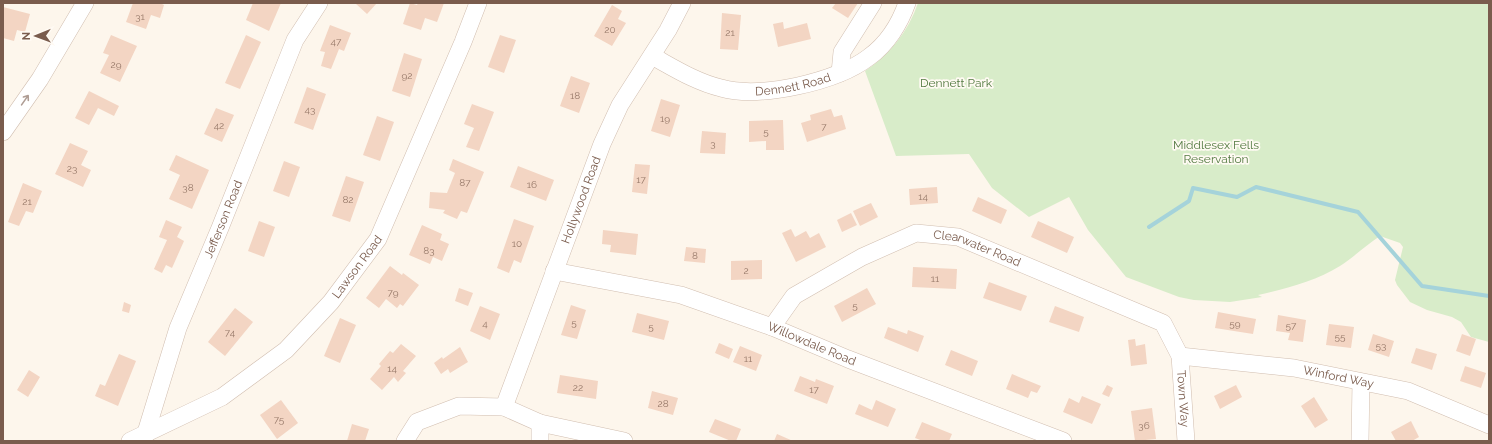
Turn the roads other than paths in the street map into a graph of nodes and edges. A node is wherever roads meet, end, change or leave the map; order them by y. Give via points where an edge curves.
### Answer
1 (84, 3) edge
2 (319, 3) edge
3 (478, 3) edge
4 (682, 3) edge
5 (873, 3) edge
6 (907, 3) edge
7 (652, 56) junction
8 (840, 73) junction
9 (3, 132) edge
10 (554, 271) junction
11 (772, 327) junction
12 (1180, 356) junction
13 (1361, 382) junction
14 (504, 408) junction
15 (540, 423) junction
16 (1489, 425) edge
17 (144, 437) edge
18 (130, 441) edge
19 (405, 441) edge
20 (540, 441) edge
21 (624, 441) edge
22 (1062, 441) edge
23 (1186, 441) edge
24 (1360, 441) edge

9 -> 1 street via 40,80
2 - 17 street, Jefferson Road via 295,40 178,328
3 - 17 street, Lawson Road via 378,239 331,302 286,350 222,398
4 - 7 street, Hollywood Road
5 - 8 street via 842,52
6 - 8 street, Dennett Road via 895,28 878,50 859,64
7 - 8 street, Dennett Road via 705,83 744,92 774,91
7 - 10 street, Hollywood Road via 635,80 611,124
10 - 11 street, Willowdale Road via 681,295
10 - 14 street, Hollywood Road
11 - 12 street, Clearwater Road via 794,296 862,257 916,233 958,237 1163,323
11 - 22 street, Willowdale Road
12 - 13 street, Winford Way via 1294,368
12 - 23 street, Town Way
13 - 16 street, Winford Way via 1408,391
13 - 24 street
14 - 15 street
14 - 19 street via 459,406 417,422
15 - 20 street
15 - 21 street
17 - 18 street, Lawson Road

